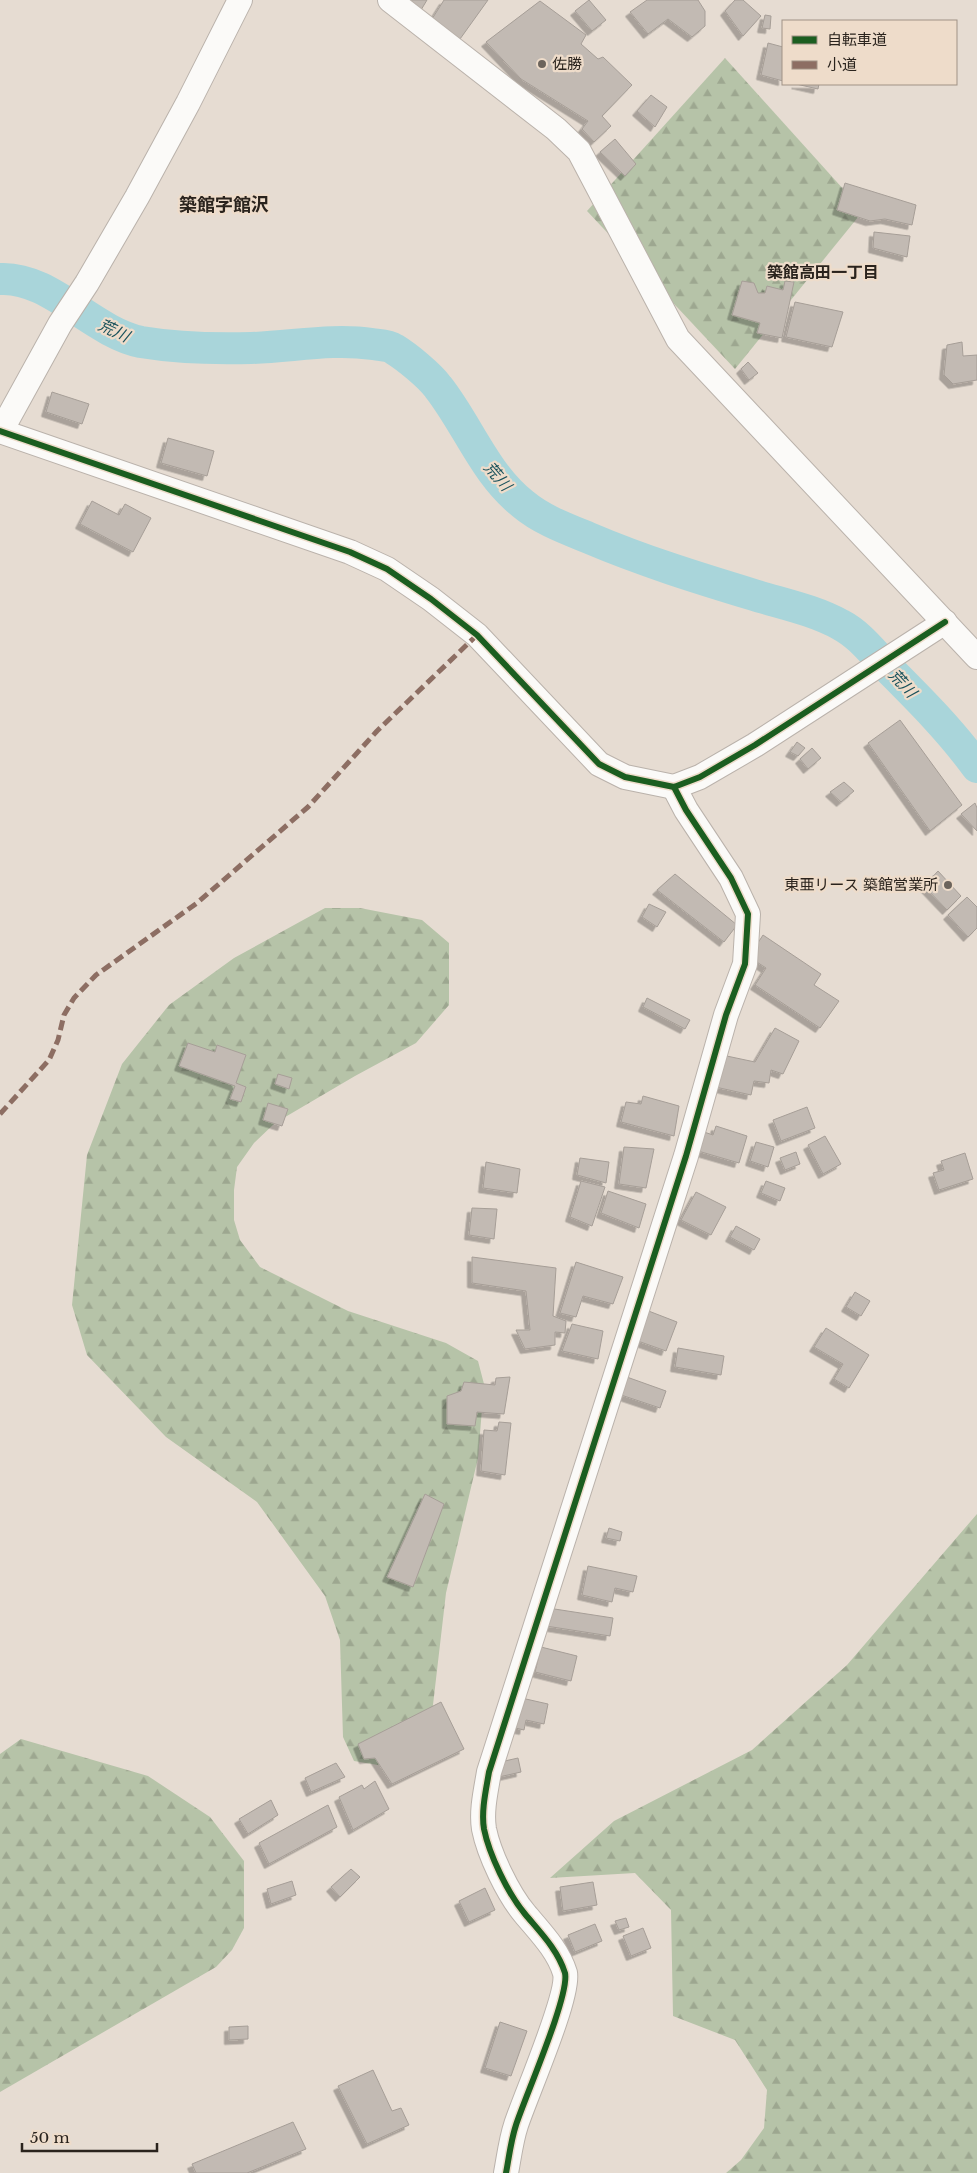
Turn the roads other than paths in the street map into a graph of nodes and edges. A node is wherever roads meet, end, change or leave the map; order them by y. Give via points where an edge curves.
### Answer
1 (240, 0) edge
2 (390, 0) edge
3 (0, 431) edge
4 (945, 622) junction
5 (977, 657) edge
6 (674, 787) junction
7 (506, 2173) edge

1 - 3 street via 188,103
2 - 4 street via 556,129 579,152 678,339
3 - 6 street via 350,552 387,569 477,635 600,764 625,777
4 - 5 street
4 - 6 street via 755,745
6 - 7 street via 731,878 748,914 745,964 726,1015 686,1156 489,1772 484,1828 495,1863 523,1911 552,1947 565,1975 559,2007 515,2126

